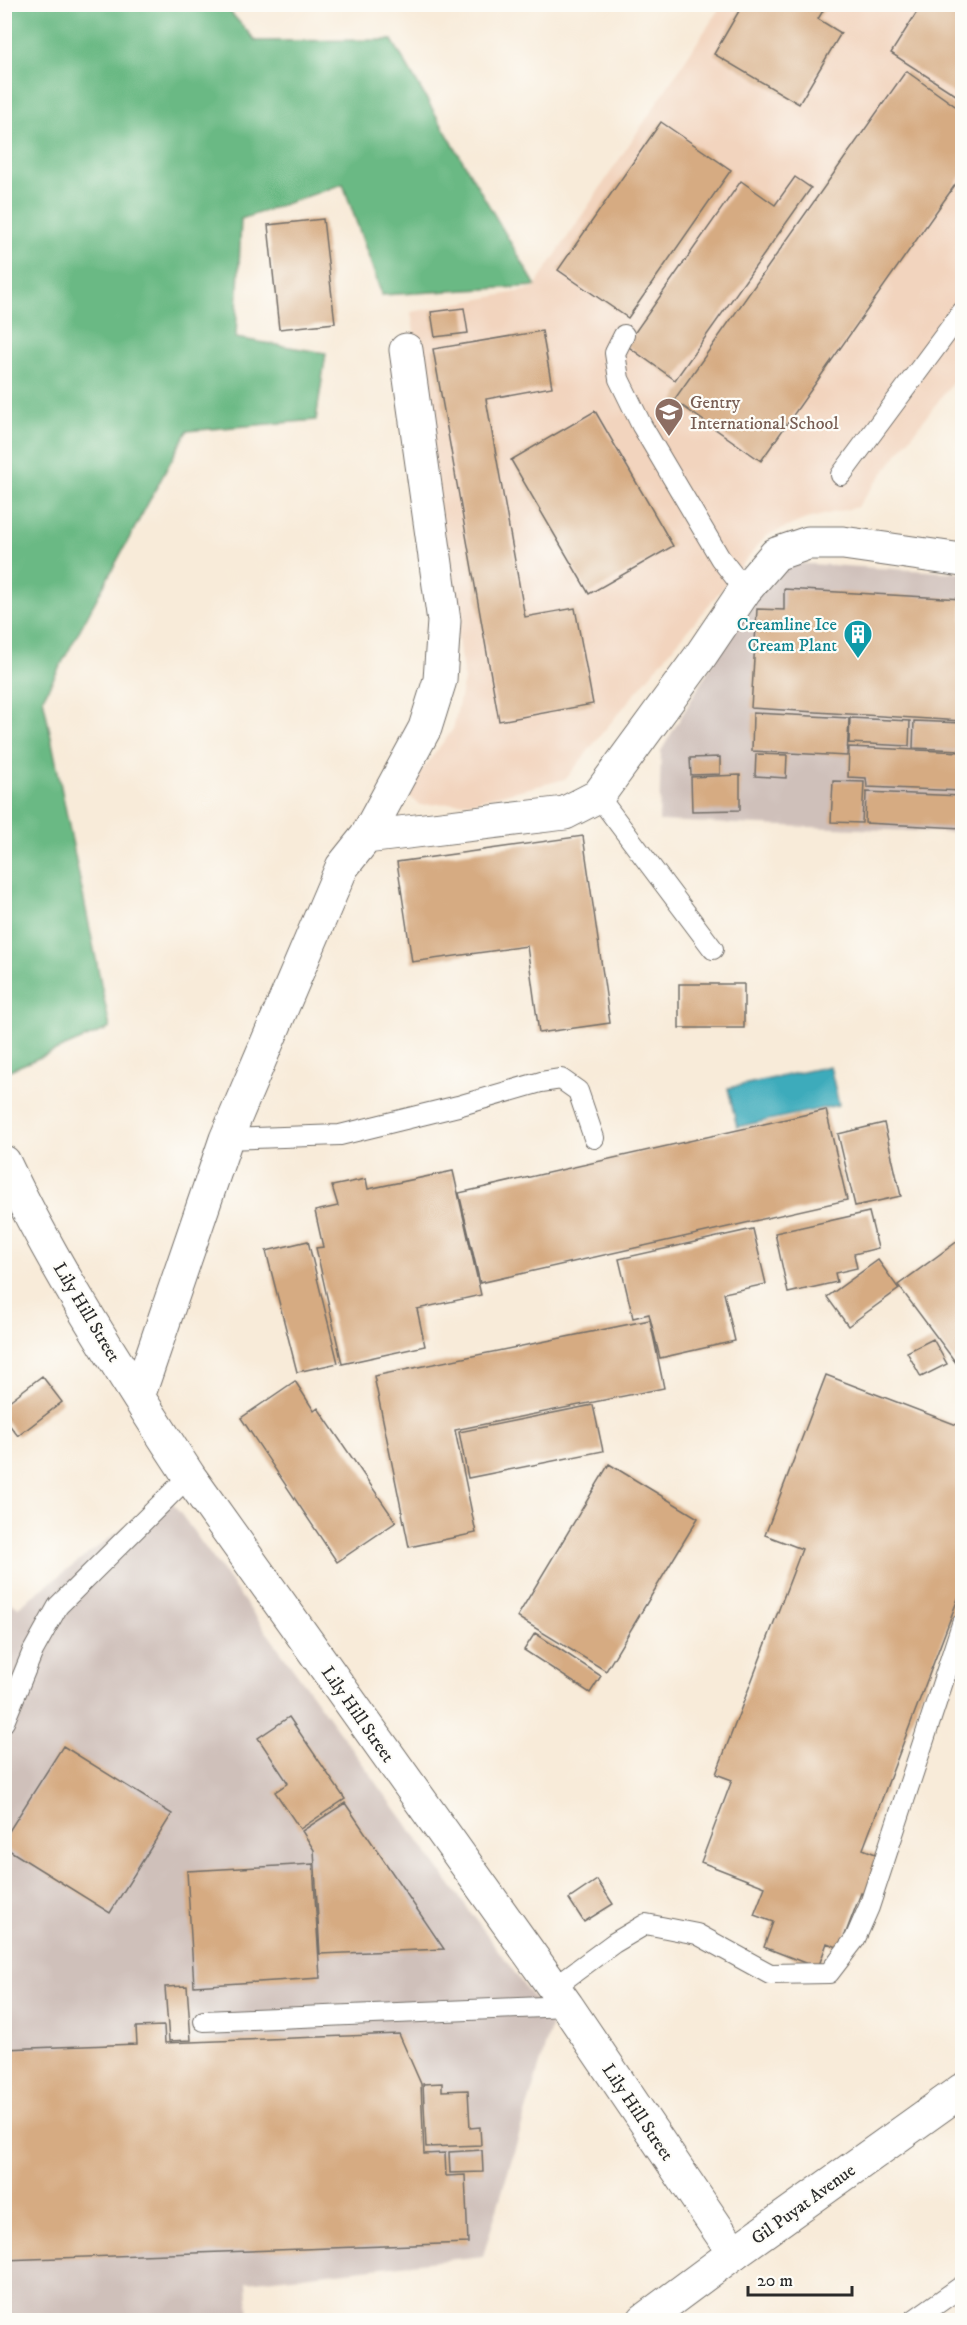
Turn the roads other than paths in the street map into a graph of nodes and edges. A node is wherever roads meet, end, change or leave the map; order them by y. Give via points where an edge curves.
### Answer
1 (963, 312) edge
2 (624, 334) dead end
3 (406, 350) dead end
4 (841, 475) dead end
5 (963, 560) edge
6 (745, 590) junction
7 (598, 796) junction
8 (366, 837) junction
9 (713, 949) dead end
10 (594, 1138) dead end
11 (226, 1139) junction
12 (4, 1162) edge
13 (138, 1397) junction
14 (189, 1476) junction
15 (963, 1624) edge
16 (4, 1722) edge
17 (560, 1997) junction
18 (204, 2021) dead end
19 (963, 2090) edge
20 (734, 2253) junction
21 (963, 2286) edge
22 (644, 2320) edge
23 (915, 2320) edge

1 - 4 lane
2 - 6 lane via 615,353 619,379 642,426 720,558
3 - 8 street via 444,621 440,680 425,728
5 - 6 street via 843,543 808,543 776,554
6 - 7 street
7 - 8 street via 565,813
7 - 9 lane
8 - 11 street via 342,867
10 - 11 lane via 578,1091 561,1079 340,1135
11 - 13 street
12 - 13 street, Lily Hill Street via 32,1221
13 - 14 street, Lily Hill Street
14 - 16 lane via 58,1606 33,1651
14 - 17 street, Lily Hill Street
15 - 17 lane via 869,1907 855,1939 829,1973 770,1974 697,1934 646,1924 614,1943
17 - 18 lane
17 - 20 street, Lily Hill Street
19 - 20 street, Gil Puyat Avenue
20 - 22 street, Gil Puyat Avenue
21 - 23 lane

